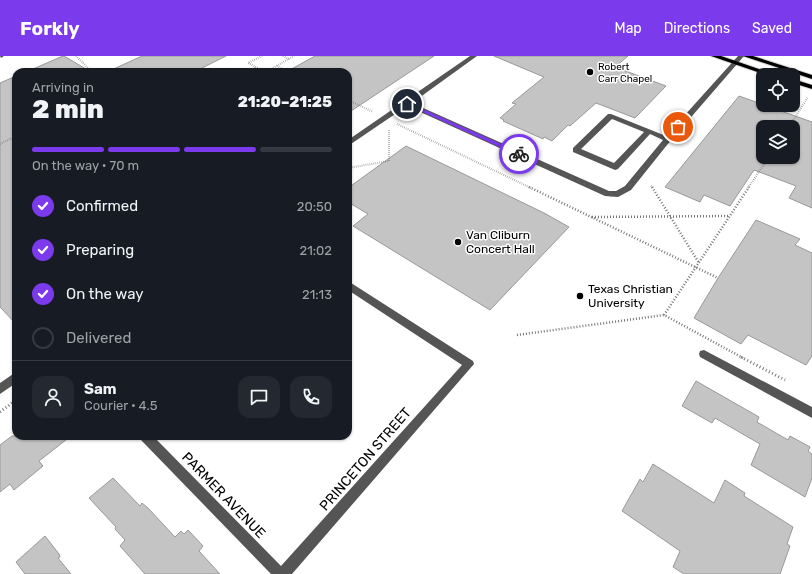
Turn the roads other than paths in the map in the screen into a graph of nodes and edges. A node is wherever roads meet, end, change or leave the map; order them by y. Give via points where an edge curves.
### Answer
1 (474, 56) edge
2 (714, 56) edge
3 (741, 56) edge
4 (746, 56) edge
5 (735, 63) junction
6 (756, 70) edge
7 (812, 77) edge
8 (800, 83) edge
9 (812, 87) edge
10 (407, 104) junction
11 (649, 131) junction
12 (668, 139) junction
13 (352, 141) edge
14 (352, 288) edge
15 (704, 354) dead end
16 (12, 380) edge
17 (1, 386) edge
18 (812, 413) edge
19 (149, 440) edge
20 (282, 574) edge

1 - 10 street
2 - 5 main road
3 - 5 street
4 - 7 main road
5 - 6 main road
5 - 12 street
8 - 9 main road
10 - 12 street via 608,194 618,194 628,188
10 - 13 street
11 - 11 street via 611,116 576,150 615,167
11 - 12 street
14 - 20 street, PRINCETON STREET via 469,364
15 - 18 street
16 - 17 street
19 - 20 street, PARMER AVENUE

